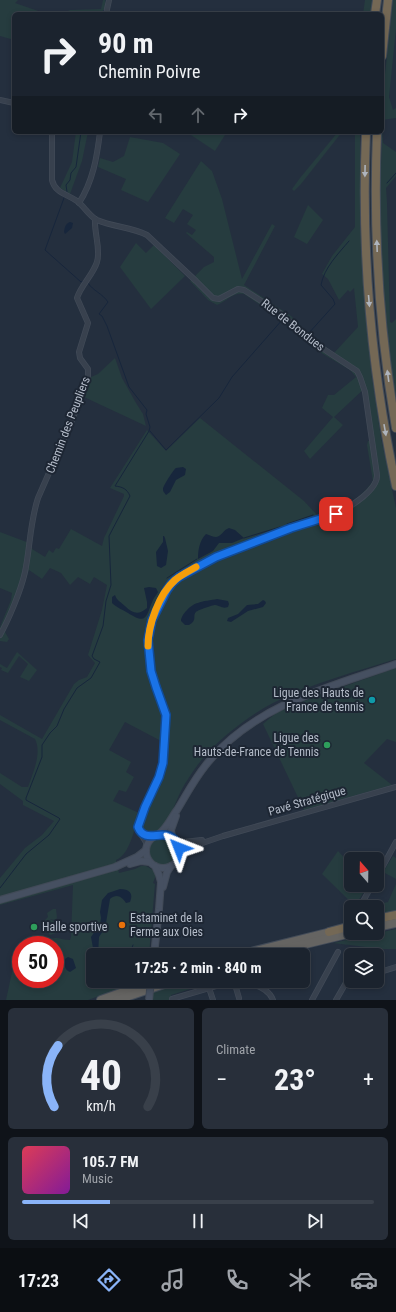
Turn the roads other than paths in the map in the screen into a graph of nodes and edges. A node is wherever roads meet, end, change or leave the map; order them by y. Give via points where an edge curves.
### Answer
1 (109, 0) edge
2 (377, 0) edge
3 (388, 0) edge
4 (106, 12) edge
5 (376, 12) edge
6 (384, 37) edge
7 (0, 100) edge
8 (12, 103) edge
9 (52, 134) edge
10 (100, 134) edge
11 (366, 134) edge
12 (377, 134) edge
13 (79, 203) junction
14 (95, 219) junction
15 (396, 428) edge
16 (396, 486) edge
17 (0, 635) edge
18 (396, 664) edge
19 (396, 787) edge
20 (188, 792) junction
21 (138, 825) junction
22 (156, 836) junction
23 (224, 836) junction
24 (174, 838) junction
25 (396, 842) edge
26 (146, 847) junction
27 (179, 854) junction
28 (149, 862) junction
29 (384, 863) edge
30 (172, 865) junction
31 (155, 866) junction
32 (115, 867) junction
33 (0, 900) edge
34 (159, 909) junction
35 (396, 916) edge
36 (384, 919) edge
37 (396, 923) edge
38 (384, 926) edge
39 (344, 928) edge
40 (344, 935) edge
41 (155, 948) edge
42 (266, 948) edge
43 (289, 948) edge
44 (338, 952) dead end
45 (396, 968) edge
46 (384, 971) edge
47 (344, 986) edge
48 (134, 988) edge
49 (150, 988) edge
50 (152, 988) edge
51 (209, 988) joint
52 (236, 988) edge
53 (261, 988) edge
54 (184, 998) edge
55 (239, 998) dead end
56 (172, 999) dead end
57 (101, 1000) edge
58 (117, 1000) edge
59 (149, 1000) edge
60 (212, 1000) edge
61 (273, 1000) edge
62 (312, 1000) edge
63 (336, 1000) edge

1 - 4 street
2 - 5 highway
3 - 6 highway
7 - 8 street
9 - 13 street via 53,184 58,191
10 - 13 street via 92,178
11 -> 16 highway via 365,220 369,306 381,407
15 -> 12 highway via 384,349 377,266
13 - 14 street
14 - 17 street, Chemin des Peupliers via 97,261 78,298 88,321 79,352 88,369 88,376 37,501 24,575
14 - 21 street, Rue de Bondues via 147,235 213,298 219,299 238,289 250,294 280,313 356,371 365,392 377,474 376,482 369,491 340,512 216,557 170,585 153,617 148,640 151,671 166,715 163,763
18 - 20 main road via 302,697 259,718 236,734 216,753
19 - 23 street, Pavé Stratégique
20 - 22 main road via 167,825
20 - 24 main road via 172,828
21 - 22 street via 143,833
21 - 26 street via 138,831 144,838
22 - 24 main road via 165,834
22 - 26 main road
23 - 24 street, Pavé Stratégique via 192,842 180,842
23 - 27 street, Pavé Stratégique via 188,848
24 - 27 main road
25 - 29 street
26 - 28 main road
26 - 32 main road via 137,857
27 - 30 main road
28 - 31 main road
28 - 32 main road via 141,861
30 - 31 main road via 164,868
30 - 34 main road via 166,874
31 - 34 main road via 161,880
32 - 33 main road
34 - 41 main road
35 - 36 highway
37 - 38 highway
39 - 42 highway
40 - 43 highway
44 - 62 street
45 - 46 street
47 - 63 street
48 - 57 highway
49 - 59 main road, bridge
50 - 58 highway
51 - 54 street
51 - 60 street
52 - 55 street
53 - 61 street via 267,991
54 - 56 street

